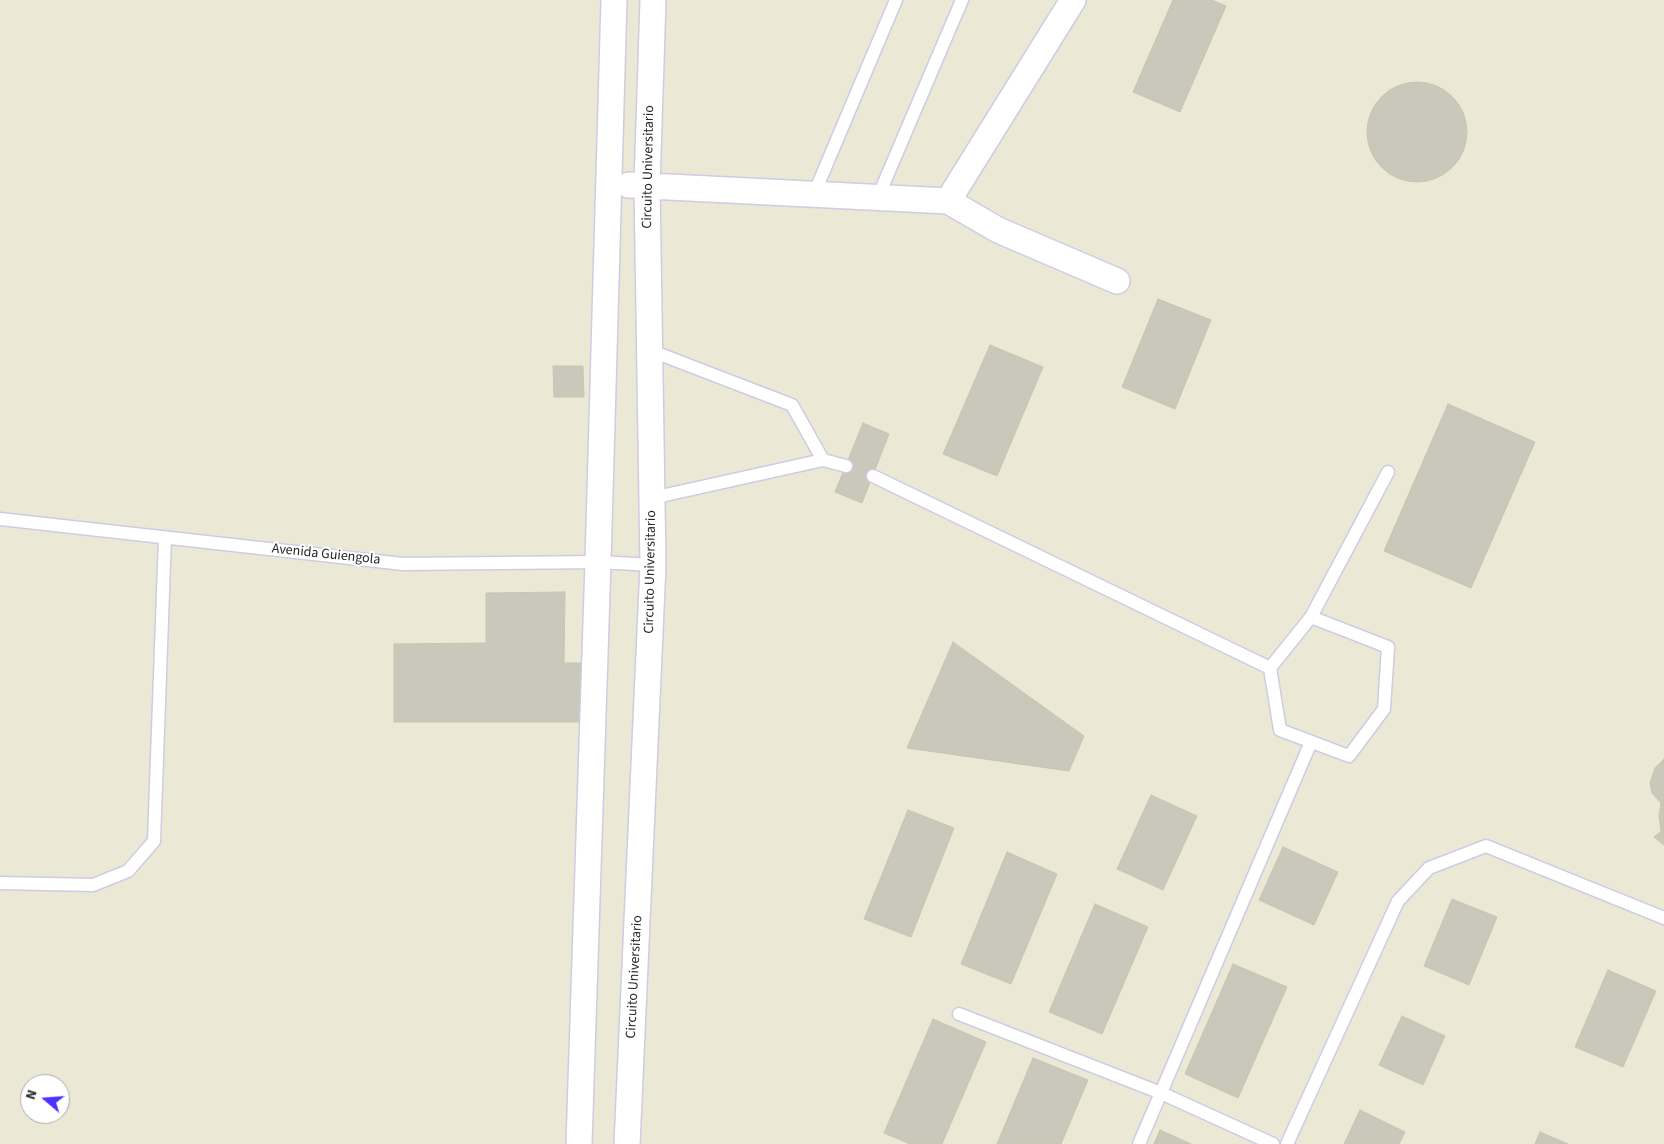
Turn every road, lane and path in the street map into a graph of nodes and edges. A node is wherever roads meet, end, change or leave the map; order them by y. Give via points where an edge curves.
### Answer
1 (614, 0) edge
2 (653, 0) edge
3 (896, 0) edge
4 (962, 0) edge
5 (1073, 0) edge
6 (609, 184) junction
7 (647, 185) junction
8 (814, 194) junction
9 (878, 198) junction
10 (948, 201) junction
11 (1117, 281) dead end
12 (650, 350) junction
13 (823, 460) junction
14 (846, 466) dead end
15 (1388, 472) dead end
16 (873, 476) dead end
17 (652, 498) junction
18 (0, 519) edge
19 (165, 537) junction
20 (598, 562) junction
21 (653, 564) junction
22 (1311, 617) junction
23 (1270, 668) junction
24 (1312, 742) junction
25 (0, 883) edge
26 (1664, 918) edge
27 (959, 1014) dead end
28 (1161, 1093) junction
29 (579, 1144) edge
30 (627, 1144) edge
31 (1140, 1144) edge
32 (1274, 1144) edge
33 (1287, 1144) edge

1 - 6 street
2 - 7 street, Circuito Universitario
3 - 8 lane
4 - 9 lane
5 - 10 street
6 - 7 street
6 - 20 street
7 - 8 street
7 - 12 street, Circuito Universitario
8 - 9 street
9 - 10 street
10 - 11 street via 998,230
12 - 13 lane via 792,405
12 - 17 street, Circuito Universitario
13 - 14 lane
13 - 17 lane
15 - 22 lane
16 - 23 lane
17 - 21 street, Circuito Universitario
18 - 19 lane, Avenida Guiengola
19 - 20 lane, Avenida Guiengola via 403,564
19 - 25 lane via 154,842 128,871 93,885
20 - 21 lane, Avenida Guiengola
20 - 29 street
21 - 30 street, Circuito Universitario
22 - 23 lane
22 - 24 lane via 1388,647 1384,709 1349,756
23 - 24 lane via 1280,730
24 - 28 lane
26 - 33 lane via 1486,846 1429,868 1398,901
27 - 28 lane
28 - 31 lane
28 - 32 lane

